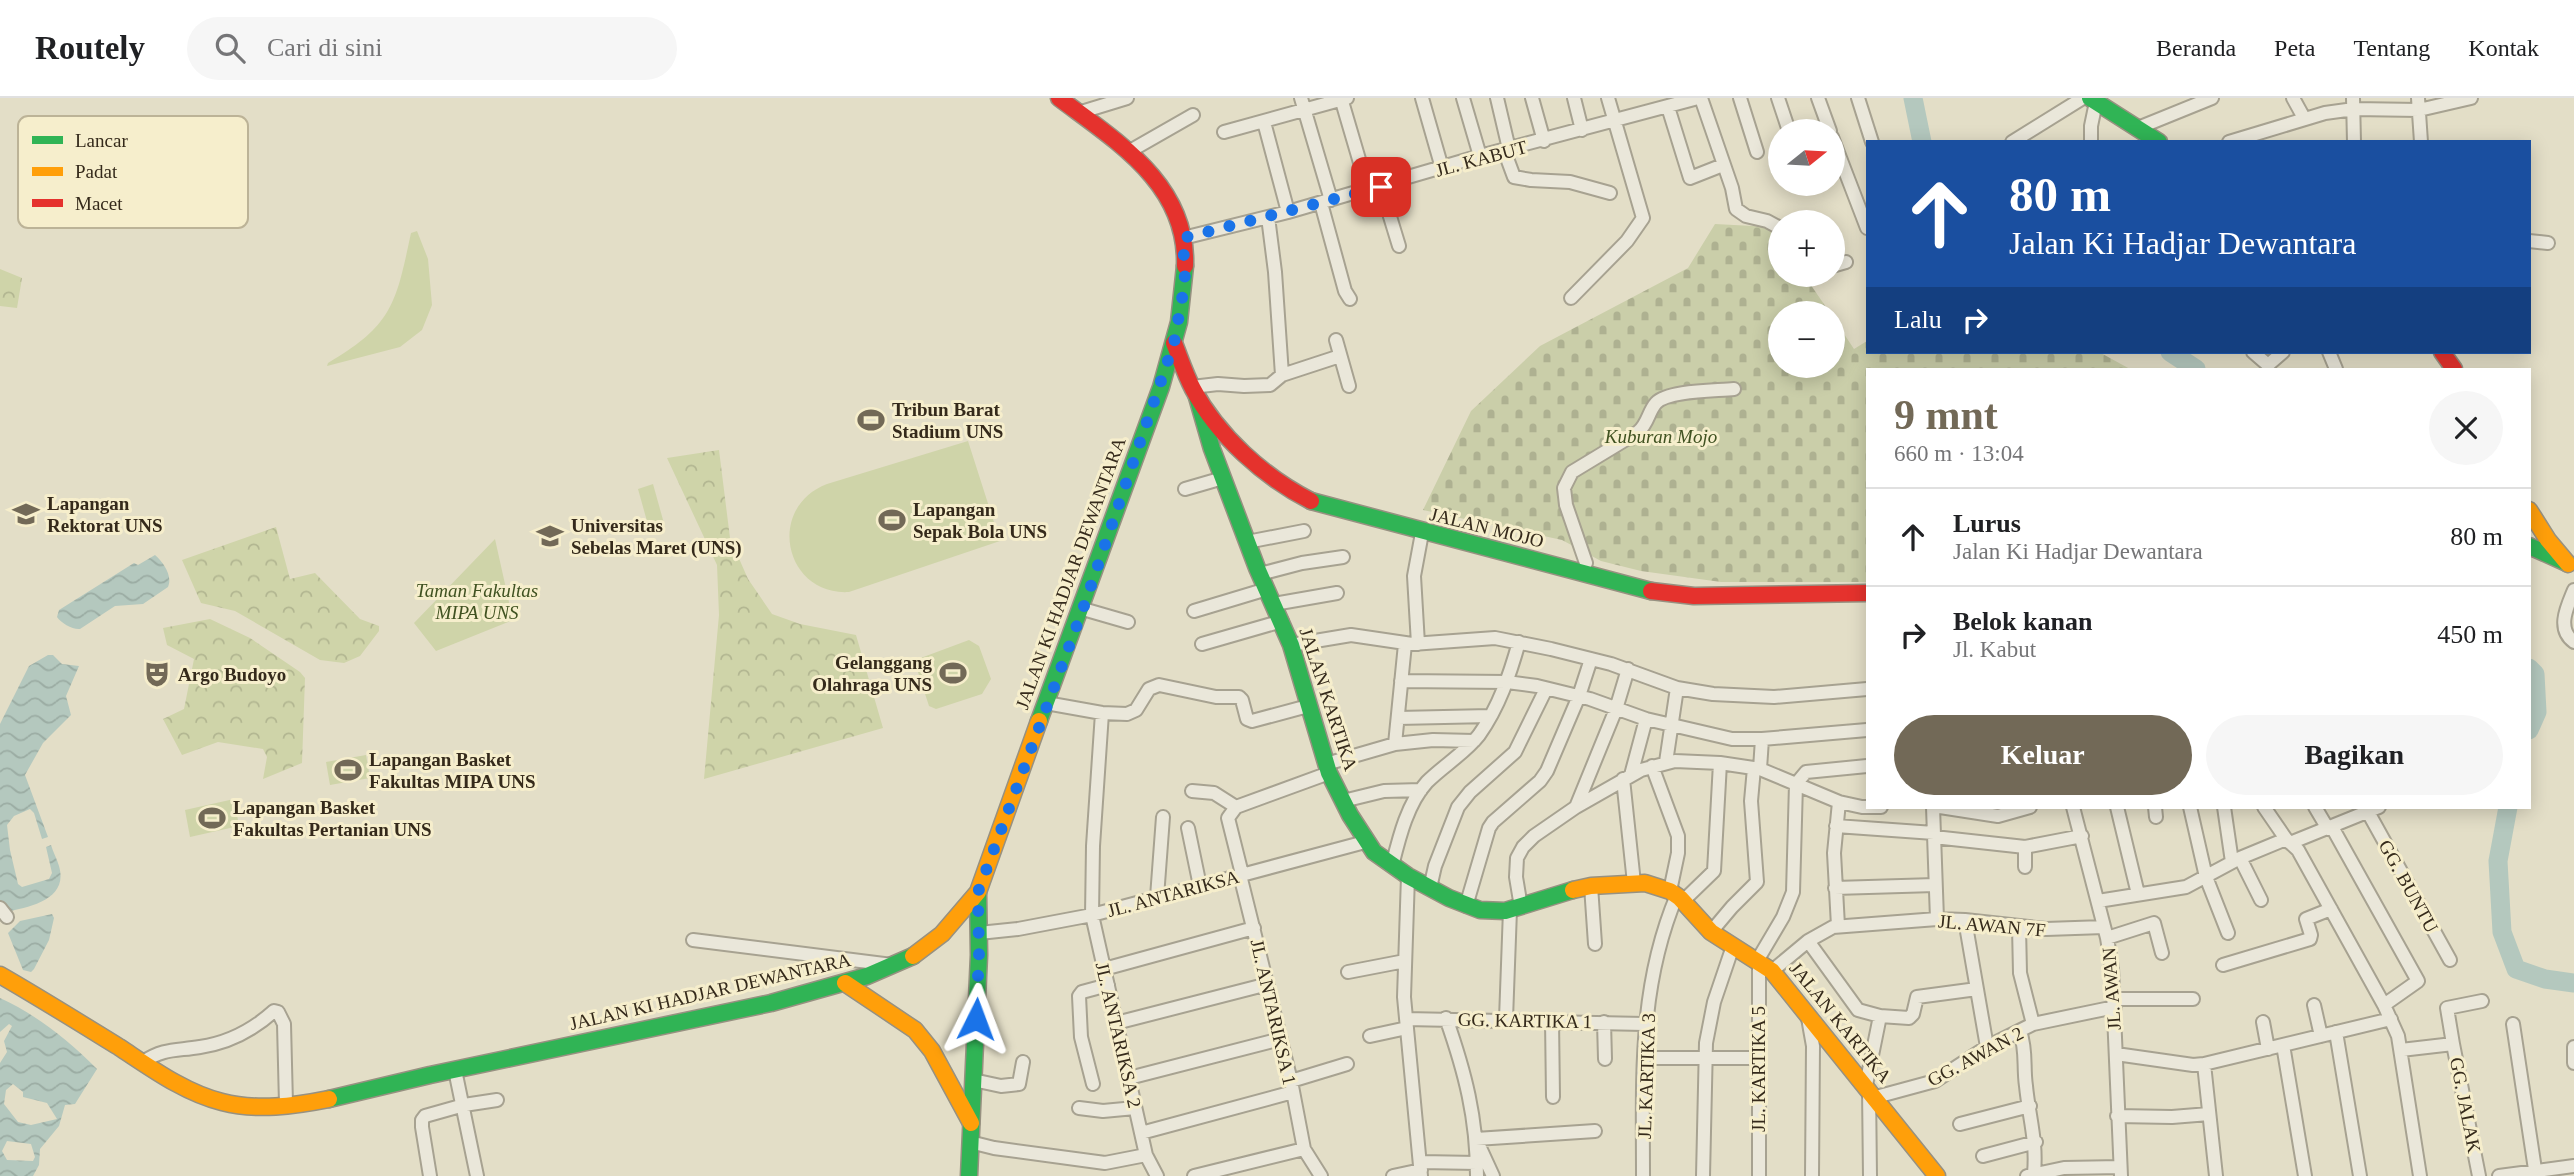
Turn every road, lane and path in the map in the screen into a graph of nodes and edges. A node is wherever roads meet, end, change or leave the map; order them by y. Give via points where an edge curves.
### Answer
1 (1059, 98) edge
2 (1127, 98) edge
3 (1341, 98) edge
4 (1348, 98) edge
5 (1422, 98) edge
6 (1463, 98) edge
7 (1497, 98) edge
8 (1532, 98) edge
9 (1574, 98) edge
10 (1608, 98) edge
11 (1700, 98) edge
12 (1740, 98) edge
13 (1778, 98) edge
14 (1818, 98) edge
15 (1858, 98) edge
16 (2212, 98) edge
17 (2293, 98) edge
18 (2470, 98) edge
19 (2090, 99) edge
20 (2354, 103) edge
21 (1303, 104) edge
22 (2418, 104) edge
23 (1659, 105) edge
24 (1077, 113) junction
25 (1193, 116) dead end
26 (2304, 118) junction
27 (1785, 119) edge
28 (1826, 119) edge
29 (1264, 122) junction
30 (1615, 122) junction
31 (2138, 128) junction
32 (1582, 130) junction
33 (1224, 132) dead end
34 (1871, 140) edge
35 (2016, 140) edge
36 (2091, 140) edge
37 (2156, 140) edge
38 (2235, 140) edge
39 (2354, 140) edge
40 (2421, 140) edge
41 (1544, 141) junction
42 (1506, 150) junction
43 (1130, 151) junction
44 (1757, 152) dead end
45 (1480, 156) junction
46 (1723, 165) junction
47 (1442, 168) junction
48 (1845, 171) edge
49 (1374, 188) junction
50 (1610, 193) dead end
51 (1326, 202) junction
52 (1289, 212) junction
53 (1268, 217) junction
54 (1768, 224) edge
55 (1866, 225) edge
56 (1183, 238) junction
57 (2531, 241) edge
58 (2548, 243) dead end
59 (1399, 246) dead end
60 (1571, 298) dead end
61 (1350, 299) dead end
62 (1336, 340) dead end
63 (1174, 343) junction
64 (2255, 354) edge
65 (2281, 354) edge
66 (1340, 356) junction
67 (1282, 376) junction
68 (1349, 386) dead end
69 (1734, 389) dead end
70 (1195, 392) junction
71 (1209, 411) junction
72 (1223, 478) junction
73 (1185, 489) dead end
74 (2531, 513) edge
75 (1304, 531) dead end
76 (1422, 533) junction
77 (1247, 542) junction
78 (1510, 548) junction
79 (2531, 548) edge
80 (1343, 557) dead end
81 (1586, 563) junction
82 (2571, 565) edge
83 (1866, 582) edge
84 (1267, 589) junction
85 (2574, 590) edge
86 (1337, 593) dead end
87 (1866, 593) edge
88 (1083, 609) junction
89 (1194, 611) dead end
90 (1282, 621) junction
91 (1128, 622) dead end
92 (1519, 642) junction
93 (2574, 642) edge
94 (1202, 644) dead end
95 (1411, 644) junction
96 (1291, 645) junction
97 (1591, 659) junction
98 (1628, 669) junction
99 (1401, 681) junction
100 (1507, 682) junction
101 (1677, 688) junction
102 (1546, 689) junction
103 (1866, 689) edge
104 (1580, 696) junction
105 (1046, 703) junction
106 (1308, 706) junction
107 (1616, 709) junction
108 (1102, 713) junction
109 (1490, 716) junction
110 (1398, 718) junction
111 (1646, 719) junction
112 (1672, 726) junction
113 (1866, 730) edge
114 (1762, 740) junction
115 (1474, 741) junction
116 (1395, 744) junction
117 (1666, 762) junction
118 (1720, 763) junction
119 (1652, 766) junction
120 (1866, 766) edge
121 (1327, 769) junction
122 (1757, 769) junction
123 (1627, 777) junction
124 (1796, 785) junction
125 (1421, 790) junction
126 (1192, 791) dead end
127 (1343, 801) junction
128 (1839, 802) junction
129 (1236, 807) junction
130 (1576, 807) junction
131 (1866, 807) edge
132 (1933, 809) edge
133 (1953, 809) edge
134 (2023, 809) edge
135 (2074, 809) edge
136 (2117, 809) edge
137 (2190, 809) edge
138 (2224, 809) edge
139 (2265, 809) edge
140 (2316, 809) edge
141 (2373, 809) edge
142 (1163, 817) dead end
143 (1836, 826) junction
144 (1188, 828) dead end
145 (2330, 828) junction
146 (1934, 835) junction
147 (2082, 836) junction
148 (2288, 841) junction
149 (1365, 842) junction
150 (2025, 847) junction
151 (2236, 860) junction
152 (1392, 866) junction
153 (2025, 867) dead end
154 (1241, 874) junction
155 (1408, 876) junction
156 (2206, 877) junction
157 (1634, 883) junction
158 (1935, 885) junction
159 (1200, 886) junction
160 (1591, 886) junction
161 (1430, 888) junction
162 (1835, 888) junction
163 (978, 892) junction
164 (2138, 894) junction
165 (1677, 896) junction
166 (1157, 897) junction
167 (2262, 900) dead end
168 (2098, 901) junction
169 (1466, 906) junction
170 (1515, 908) junction
171 (2331, 909) junction
172 (1092, 915) junction
173 (1937, 919) junction
174 (1965, 920) junction
175 (1838, 926) junction
176 (2019, 927) junction
177 (1254, 928) junction
178 (1711, 932) junction
179 (2106, 932) junction
180 (979, 933) junction
181 (2228, 933) dead end
182 (693, 940) dead end
183 (1808, 941) junction
184 (1595, 944) dead end
185 (1732, 946) junction
186 (2162, 953) dead end
187 (2450, 960) dead end
188 (1405, 961) junction
189 (895, 965) junction
190 (1763, 965) junction
191 (2223, 965) dead end
192 (1104, 970) junction
193 (1348, 972) dead end
194 (0, 975) edge
195 (845, 983) junction
196 (1268, 984) junction
197 (1108, 985) junction
198 (1977, 989) junction
199 (2193, 999) dead end
200 (2482, 1001) dead end
201 (2114, 1003) junction
202 (2314, 1005) dead end
203 (2384, 1005) junction
204 (1806, 1012) junction
205 (1880, 1016) junction
206 (1446, 1018) junction
207 (2391, 1018) junction
208 (1506, 1019) junction
209 (1552, 1020) junction
210 (1604, 1022) junction
211 (2263, 1022) dead end
212 (1116, 1023) junction
213 (1406, 1023) junction
214 (1644, 1024) junction
215 (2033, 1024) junction
216 (2513, 1024) dead end
217 (2020, 1031) junction
218 (2336, 1032) junction
219 (1370, 1036) dead end
220 (2321, 1036) junction
221 (1281, 1038) junction
222 (2453, 1044) junction
223 (2283, 1045) junction
224 (2574, 1047) edge
225 (1987, 1048) junction
226 (2268, 1049) junction
227 (2401, 1050) junction
228 (2116, 1054) junction
229 (1704, 1057) junction
230 (1657, 1058) dead end
231 (1757, 1058) junction
232 (1605, 1059) dead end
233 (143, 1062) junction
234 (1023, 1062) dead end
235 (2574, 1063) edge
236 (1347, 1064) dead end
237 (2204, 1065) junction
238 (456, 1070) junction
239 (1129, 1078) junction
240 (973, 1080) junction
241 (1093, 1084) dead end
242 (1292, 1087) junction
243 (1870, 1090) junction
244 (1553, 1097) dead end
245 (497, 1100) dead end
246 (286, 1104) junction
247 (464, 1105) junction
248 (2029, 1106) junction
249 (1079, 1108) dead end
250 (1135, 1108) junction
251 (2209, 1114) junction
252 (2117, 1116) junction
253 (971, 1123) junction
254 (1960, 1124) dead end
255 (1595, 1131) dead end
256 (1141, 1133) junction
257 (1476, 1139) junction
258 (970, 1142) junction
259 (2036, 1142) junction
260 (1304, 1149) junction
261 (1146, 1155) junction
262 (1983, 1156) dead end
263 (2574, 1166) edge
264 (1421, 1169) edge
265 (1477, 1170) edge
266 (2121, 1172) edge
267 (2535, 1173) edge
268 (2030, 1175) edge
269 (430, 1176) edge
270 (477, 1176) edge
271 (970, 1176) edge
272 (1157, 1176) edge
273 (1194, 1176) edge
274 (1321, 1176) edge
275 (1393, 1176) edge
276 (1493, 1176) edge
277 (1643, 1176) edge
278 (1703, 1176) edge
279 (1759, 1176) edge
280 (1812, 1176) edge
281 (1870, 1176) edge
282 (1937, 1176) edge
283 (2216, 1176) edge
284 (2305, 1176) edge
285 (2360, 1176) edge
286 (2420, 1176) edge
287 (2479, 1176) edge
288 (2500, 1176) edge

1 - 24 street, JALAN KI HADJAR DEWANTARA
2 - 24 street
3 - 49 street
4 - 21 street
5 - 47 street
6 - 45 street
7 - 42 street
8 - 41 street
9 - 32 street
10 - 30 street
11 - 23 street, JL. KABUT
11 - 46 street
12 - 44 street
13 - 27 street
14 - 28 street
15 - 34 street
16 - 31 street
17 - 26 street
18 - 22 street
19 - 31 street
19 - 35 street
19 - 36 street
20 - 22 street
20 - 26 street
20 - 39 street
21 - 29 street
21 - 51 street
22 - 40 street
23 - 30 street, JL. KABUT
23 - 46 street via 1690,178
24 - 43 street, JALAN KI HADJAR DEWANTARA
25 - 43 street
26 - 38 street
29 - 33 street
29 - 52 street
30 - 32 street, JL. KABUT
30 - 60 street via 1643,218
31 - 37 street
32 - 41 street, JL. KABUT
41 - 42 street, JL. KABUT
42 - 45 street, JL. KABUT
42 - 50 street via 1514,177 1570,182
43 - 56 street, JALAN KI HADJAR DEWANTARA via 1164,189
45 - 47 street, JL. KABUT
46 - 54 street via 1739,213
47 - 49 street, JL. KABUT
48 - 55 street
49 - 51 street, JL. KABUT
49 - 59 street
51 - 52 street, JL. KABUT
51 - 61 street
52 - 53 street, JL. KABUT
53 - 56 street, JL. KABUT
53 - 67 street
56 - 63 street, JALAN KI HADJAR DEWANTARA via 1185,282
57 - 58 street
62 - 66 street
63 - 70 street, JALAN MOJO
63 - 88 street, JALAN KI HADJAR DEWANTARA
64 - 65 street via 2268,365
66 - 67 street
66 - 68 street
67 - 70 street via 1261,386 1225,384
69 - 81 street via 1697,390 1660,400 1645,427 1572,472 1564,488 1566,505
70 - 71 street, JALAN MOJO
70 - 72 street, JALAN KARTIKA
71 - 76 street, JALAN MOJO via 1258,465 1300,497
71 - 78 street via 1224,418 1310,490
72 - 73 street
72 - 77 street, JALAN KARTIKA
74 - 82 street
75 - 77 street
76 - 78 street, JALAN MOJO
76 - 95 street via 1414,576
77 - 84 street, JALAN KARTIKA
78 - 81 street
78 - 87 street, JALAN MOJO via 1668,594
79 - 82 street
80 - 84 street via 1302,563
81 - 83 street via 1657,582
84 - 86 street
84 - 89 street
84 - 90 street, JALAN KARTIKA
85 - 93 street via 2564,624
88 - 91 street
88 - 105 street, JALAN KI HADJAR DEWANTARA
90 - 94 street
90 - 96 street, JALAN KARTIKA
92 - 95 street via 1479,638
92 - 97 street
92 - 100 street
95 - 96 street via 1351,635
95 - 99 street
96 - 106 street, JALAN KARTIKA
97 - 98 street
97 - 104 street
98 - 101 street
98 - 107 street
99 - 100 street
99 - 110 street
100 - 102 street
100 - 109 street
101 - 103 street via 1774,697
101 - 112 street
102 - 104 street
102 - 161 street via 1515,752 1458,807
104 - 107 street
104 - 169 street via 1547,771 1489,828
105 - 108 street
105 - 163 street, JALAN KI HADJAR DEWANTARA
106 - 108 street via 1252,721 1239,697 1157,685 1134,712
106 - 121 street, JALAN KARTIKA
107 - 111 street
107 - 130 street
108 - 172 street, JL. ANTARIKSA 2
109 - 110 street
109 - 115 street
110 - 116 street
111 - 112 street
111 - 123 street
112 - 114 street
112 - 117 street
113 - 114 street
114 - 122 street
115 - 116 street
115 - 125 street
116 - 121 street
117 - 118 street
117 - 119 street
118 - 122 street
118 - 165 street via 1714,871
119 - 123 street
119 - 165 street, JL. KARTIKA 3 via 1678,836
120 - 124 street via 1806,772
121 - 127 street, JALAN KARTIKA
121 - 129 street
122 - 124 street
122 - 178 street via 1751,801 1757,882
123 - 130 street
123 - 157 street
124 - 128 street
124 - 190 street via 1793,891
125 - 127 street via 1384,791
125 - 152 street
126 - 129 street via 1214,793
127 - 149 street, JALAN KARTIKA
128 - 131 street
128 - 143 street
129 - 154 street, JL. ANTARIKSA 1 via 1228,818
130 - 170 street via 1523,847 1516,865
132 - 146 street
133 - 134 street via 1998,816
135 - 147 street, JL. AWAN
136 - 164 street
137 - 156 street
138 - 151 street
139 - 148 street
140 - 145 street
141 - 145 street
141 - 187 street, GG. BUNTU
142 - 166 street
143 - 146 street
143 - 162 street
144 - 159 street
145 - 148 street
145 - 203 street via 2418,981
146 - 150 street
146 - 158 street
147 - 150 street
147 - 168 street, JL. AWAN
148 - 151 street
148 - 171 street via 2298,850
149 - 152 street, JALAN KARTIKA
149 - 154 street, JL. ANTARIKSA
150 - 153 street
151 - 156 street
151 - 167 street
152 - 155 street, JALAN KARTIKA
154 - 159 street, JL. ANTARIKSA
154 - 177 street, JL. ANTARIKSA 1
155 - 161 street, JALAN KARTIKA
155 - 188 street
156 - 164 street via 2180,889
156 - 181 street
157 - 160 street, JALAN KARTIKA
157 - 165 street, JALAN KARTIKA via 1656,885
158 - 162 street
158 - 173 street
159 - 166 street, JL. ANTARIKSA
160 - 170 street, JALAN KARTIKA
160 - 184 street
161 - 169 street, JALAN KARTIKA
162 - 175 street
163 - 180 street
163 - 189 street, JALAN KI HADJAR DEWANTARA via 947,932
164 - 168 street
165 - 178 street, JALAN KARTIKA
165 - 214 street, JL. KARTIKA 3 via 1659,951
166 - 172 street, JL. ANTARIKSA
168 - 179 street, JL. AWAN
169 - 170 street, JALAN KARTIKA via 1494,912
170 - 208 street
171 - 191 street via 2306,919 2308,940
171 - 203 street
172 - 180 street, JL. ANTARIKSA
172 - 192 street, JL. ANTARIKSA 2
173 - 174 street, JL. AWAN 7F
173 - 175 street, JL. AWAN 7F
174 - 176 street, JL. AWAN 7F
174 - 198 street
175 - 183 street
176 - 179 street, JL. AWAN 7F
176 - 215 street via 2019,962
177 - 192 street
177 - 196 street, JL. ANTARIKSA 1
178 - 185 street, JALAN KARTIKA
179 - 186 street, JL. AWAN 7F via 2154,923
179 - 201 street, JL. AWAN
180 - 240 street
182 - 189 street
183 - 190 street
183 - 205 street via 1858,1010
185 - 190 street, JALAN KARTIKA
185 - 229 street via 1714,1002
188 - 193 street
188 - 213 street
189 - 195 street, JALAN KI HADJAR DEWANTARA
190 - 204 street, JALAN KARTIKA
190 - 231 street, JL. KARTIKA 5
192 - 197 street, JL. ANTARIKSA 2
194 - 233 street, JALAN KI HADJAR DEWANTARA
195 - 238 street, JALAN KI HADJAR DEWANTARA
195 - 253 street via 915,1030 932,1051
196 - 212 street
196 - 221 street, JL. ANTARIKSA 1
197 - 212 street, JL. ANTARIKSA 2
197 - 241 street via 1079,996 1081,1037
198 - 205 street via 1917,997 1909,1018
198 - 225 street
199 - 201 street, GG. AWAN 2
200 - 222 street via 2446,1008
201 - 215 street, GG. AWAN 2
201 - 228 street, JL. AWAN
202 - 220 street
203 - 207 street
204 - 243 street, JALAN KARTIKA
204 - 280 street via 1813,1041
205 - 243 street
206 - 208 street, GG. KARTIKA 1
206 - 213 street, GG. KARTIKA 1
206 - 257 street via 1468,1087
207 - 218 street
207 - 227 street
208 - 209 street, GG. KARTIKA 1
209 - 210 street, GG. KARTIKA 1
209 - 244 street
210 - 214 street, GG. KARTIKA 1
210 - 232 street
211 - 226 street
212 - 239 street, JL. ANTARIKSA 2
213 - 219 street, GG. KARTIKA 1
213 - 264 street
214 - 277 street, JL. KARTIKA 3
215 - 217 street, GG. AWAN 2
216 - 267 street
217 - 225 street, GG. AWAN 2
217 - 248 street via 2026,1050
218 - 220 street
218 - 285 street
220 - 223 street
221 - 239 street
221 - 242 street, JL. ANTARIKSA 1
222 - 227 street, GG. JALAK
222 - 287 street, GG. JALAK
223 - 226 street
223 - 284 street
224 - 235 street
225 - 243 street, GG. AWAN 2 via 1935,1081
226 - 237 street
227 - 286 street
228 - 237 street
228 - 252 street, JL. AWAN
229 - 230 street
229 - 231 street
229 - 278 street
231 - 279 street, JL. KARTIKA 5
233 - 246 street, JALAN KI HADJAR DEWANTARA via 201,1097 250,1106
233 - 246 street via 159,1052 200,1047 241,1034 278,1012 284,1024
234 - 240 street via 1023,1082 1019,1084 1001,1086
236 - 242 street
237 - 251 street
238 - 246 street, JALAN KI HADJAR DEWANTARA
238 - 247 street
239 - 250 street, JL. ANTARIKSA 2
240 - 253 street
242 - 256 street
242 - 260 street, JL. ANTARIKSA 1
243 - 281 street
243 - 282 street, JALAN KARTIKA
245 - 247 street
247 - 269 street via 422,1120
247 - 270 street
248 - 254 street
248 - 259 street
249 - 250 street
250 - 256 street, JL. ANTARIKSA 2
251 - 252 street
251 - 283 street
252 - 266 street, JL. AWAN
253 - 258 street
255 - 257 street
256 - 261 street, JL. ANTARIKSA 2
257 - 265 street
257 - 276 street
258 - 261 street via 1105,1163
258 - 271 street
259 - 262 street
259 - 268 street
260 - 273 street
260 - 274 street
261 - 272 street, JL. ANTARIKSA 2
263 - 267 street
264 - 265 street
264 - 275 street
266 - 268 street via 2064,1168
267 - 288 street

